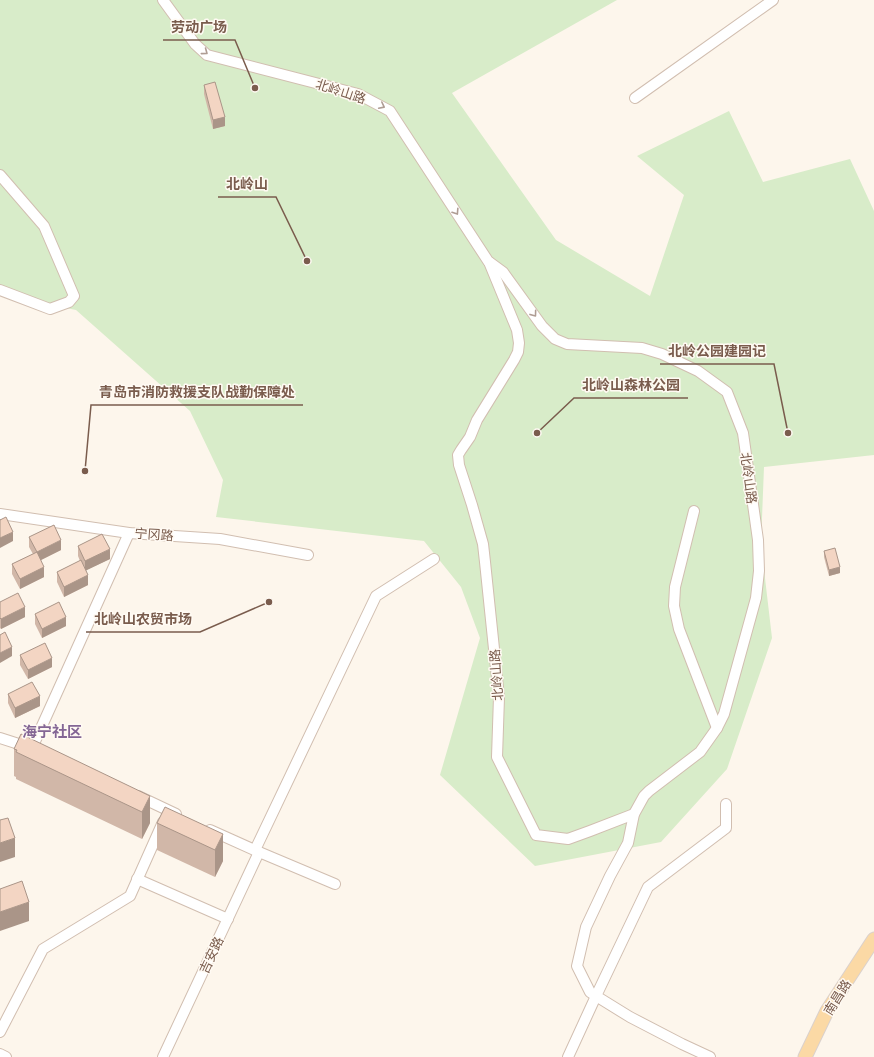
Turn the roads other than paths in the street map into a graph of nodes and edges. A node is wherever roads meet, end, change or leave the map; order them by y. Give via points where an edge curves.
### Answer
1 (163, 0) edge
2 (773, 0) edge
3 (635, 98) dead end
4 (0, 175) edge
5 (488, 261) junction
6 (0, 290) edge
7 (694, 511) dead end
8 (0, 514) edge
9 (129, 532) junction
10 (308, 555) dead end
11 (434, 559) dead end
12 (717, 728) junction
13 (0, 738) edge
14 (32, 748) junction
15 (43, 753) edge
16 (126, 791) edge
17 (726, 804) dead end
18 (168, 810) junction
19 (634, 814) junction
20 (188, 820) edge
21 (201, 826) edge
22 (257, 851) junction
23 (137, 879) junction
24 (335, 884) dead end
25 (228, 919) junction
26 (874, 940) edge
27 (596, 996) junction
28 (0, 1032) edge
29 (0, 1054) edge
30 (6, 1057) edge
31 (163, 1057) edge
32 (568, 1057) edge
33 (710, 1057) edge
34 (805, 1057) edge

1 -> 5 street, 北岭山路 via 207,55 358,94 390,111
2 - 3 street
4 - 6 street via 44,226 74,296 69,302 50,309
5 -> 12 street, 北岭山路 via 503,272 542,326 555,339 567,344 642,348 662,354 698,371 727,392 743,433 758,540 759,571 756,598 724,714
5 - 19 street, 北岭山路 via 517,330 518,352 458,455 483,544 499,697 497,757 536,835 568,839
7 - 12 street via 675,587 674,606 678,629
8 - 9 street, 宁冈路
9 - 10 street, 宁冈路 via 220,539
9 - 14 street
11 - 22 street, 吉安路 via 376,596
12 - 19 street, 北岭山路 via 700,752 644,796
13 - 14 street
14 - 15 street
16 - 18 street
17 - 27 street via 726,828 648,887
18 - 20 street
18 - 23 street
19 - 27 street, 北岭山路 via 628,843 586,927 577,966 590,992
21 - 22 street
22 - 24 street
22 - 25 street, 吉安路
23 - 25 street
23 - 28 street via 130,896 43,949
25 - 31 street, 吉安路
26 - 34 main road, 南昌路 via 827,1011
27 - 32 street
27 - 33 street via 630,1017
29 - 30 street

